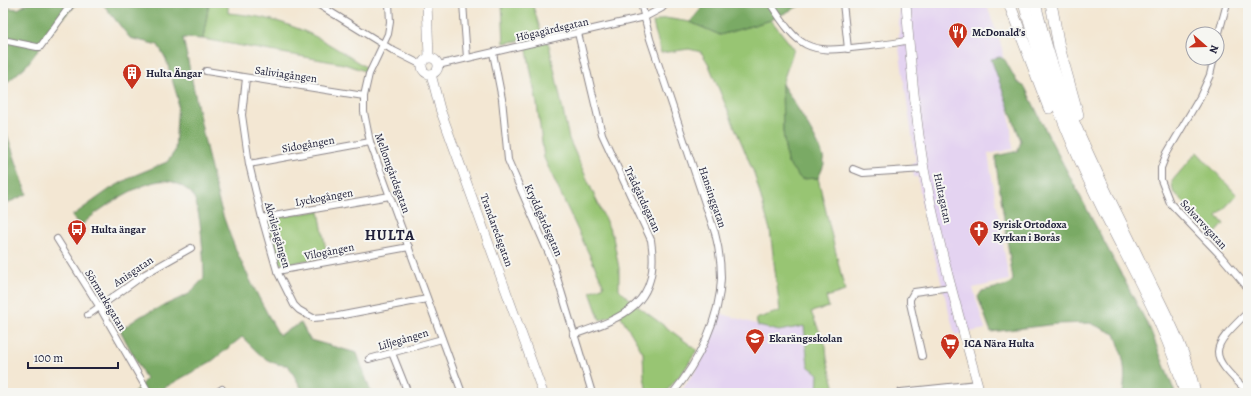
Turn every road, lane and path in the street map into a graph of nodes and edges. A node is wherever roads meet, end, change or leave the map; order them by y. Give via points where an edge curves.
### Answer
1 (72, 3) edge
2 (316, 3) edge
3 (389, 3) edge
4 (427, 3) edge
5 (463, 3) edge
6 (641, 3) edge
7 (667, 3) edge
8 (770, 3) edge
9 (843, 3) edge
10 (906, 3) edge
11 (1009, 3) edge
12 (1024, 3) edge
13 (1035, 3) edge
14 (1051, 3) edge
15 (1227, 3) edge
16 (644, 17) junction
17 (1221, 26) edge
18 (578, 33) junction
19 (3, 40) edge
20 (909, 40) junction
21 (383, 44) junction
22 (848, 49) junction
23 (493, 53) junction
24 (429, 57) junction
25 (467, 58) junction
26 (422, 65) junction
27 (438, 65) junction
28 (1212, 66) edge
29 (206, 71) dead end
30 (431, 74) junction
31 (246, 78) junction
32 (364, 96) junction
33 (370, 142) junction
34 (1086, 151) junction
35 (249, 164) junction
36 (853, 169) dead end
37 (924, 170) junction
38 (1086, 175) junction
39 (390, 196) junction
40 (262, 218) junction
41 (57, 240) dead end
42 (409, 247) junction
43 (191, 248) dead end
44 (277, 271) junction
45 (951, 287) junction
46 (1248, 288) edge
47 (428, 299) junction
48 (99, 306) junction
49 (1248, 312) edge
50 (88, 315) dead end
51 (573, 335) junction
52 (442, 339) junction
53 (392, 353) junction
54 (922, 356) dead end
55 (369, 359) dead end
56 (979, 388) edge
57 (901, 392) dead end
58 (1248, 392) edge
59 (149, 393) edge
60 (408, 393) edge
61 (462, 393) edge
62 (543, 393) edge
63 (592, 393) edge
64 (673, 393) edge
65 (1185, 393) edge
66 (1195, 393) edge

1 - 19 street via 40,47
2 - 21 street
3 - 21 street, Mellomgårdsgatan via 390,22
4 - 24 street
5 - 25 street
6 - 16 street, Hansinggatan
7 - 16 street, Högagärdsgatan
8 - 22 street via 786,27 804,43 824,50
9 - 22 street
10 - 20 street, Hultagatan
11 - 38 highway via 1051,113
12 - 38 highway via 1047,83
13 - 34 highway via 1050,60
14 - 34 highway via 1059,46
15 - 17 street
16 - 18 street, Högagärdsgatan
16 - 64 street, Hansinggatan via 715,233 720,256 721,280 716,308 706,339
18 - 23 street, Högagärdsgatan
18 - 51 street, Trädgårdsgatan via 602,134 651,240 654,256 653,272 647,289 638,303 613,320
20 - 22 street
20 - 37 street, Hultagatan
21 - 26 street
21 - 32 street, Mellomgårdsgatan via 369,74
23 - 25 street, Högagärdsgatan
23 - 51 street, Kryddgårdsgatan via 502,99 508,160 552,261
24 - 26 street
24 - 27 street via 435,59
25 - 27 street, Högagärdsgatan
26 - 30 street via 424,71
27 - 30 street via 436,71
28 - 46 street, Solvarvsgatan via 1200,97 1167,153 1161,168 1160,180 1170,203
29 - 31 street, Saliviagången
30 - 62 street, Trandaredsgatan via 440,109
31 - 32 street, Saliviagången
31 - 35 street, Akvilejagången via 242,115
32 - 33 street, Mellomgårdsgatan via 364,112
33 - 35 street, Sidogången
33 - 39 street, Mellomgårdsgatan
34 - 66 highway via 1168,320
35 - 40 street, Akvilejagången
36 - 37 street via 863,173
37 - 45 street, Hultagatan
38 - 65 highway via 1167,342
39 - 40 street, Lyckogången
39 - 42 street, Mellomgårdsgatan
40 - 44 street, Akvilejagången
41 - 48 street, Sörmarksgatan
42 - 44 street, Vilogången
42 - 47 street, Mellomgårdsgatan
43 - 48 street, Anisgatan via 145,274
44 - 47 street, Akvilejagången via 294,305 313,318 338,316
45 - 54 street via 914,292 911,295 910,304
45 - 56 street, Hultagatan
47 - 52 street, Mellomgårdsgatan
48 - 50 street, Anisgatan
48 - 59 street, Sörmarksgatan
49 - 58 street via 1224,335 1217,353 1222,366
51 - 63 street, Kryddgårdsgatan
52 - 53 street, Liljegången
52 - 61 street, Mellomgårdsgatan
53 - 55 street, Liljegången
53 - 60 street
56 - 57 street

